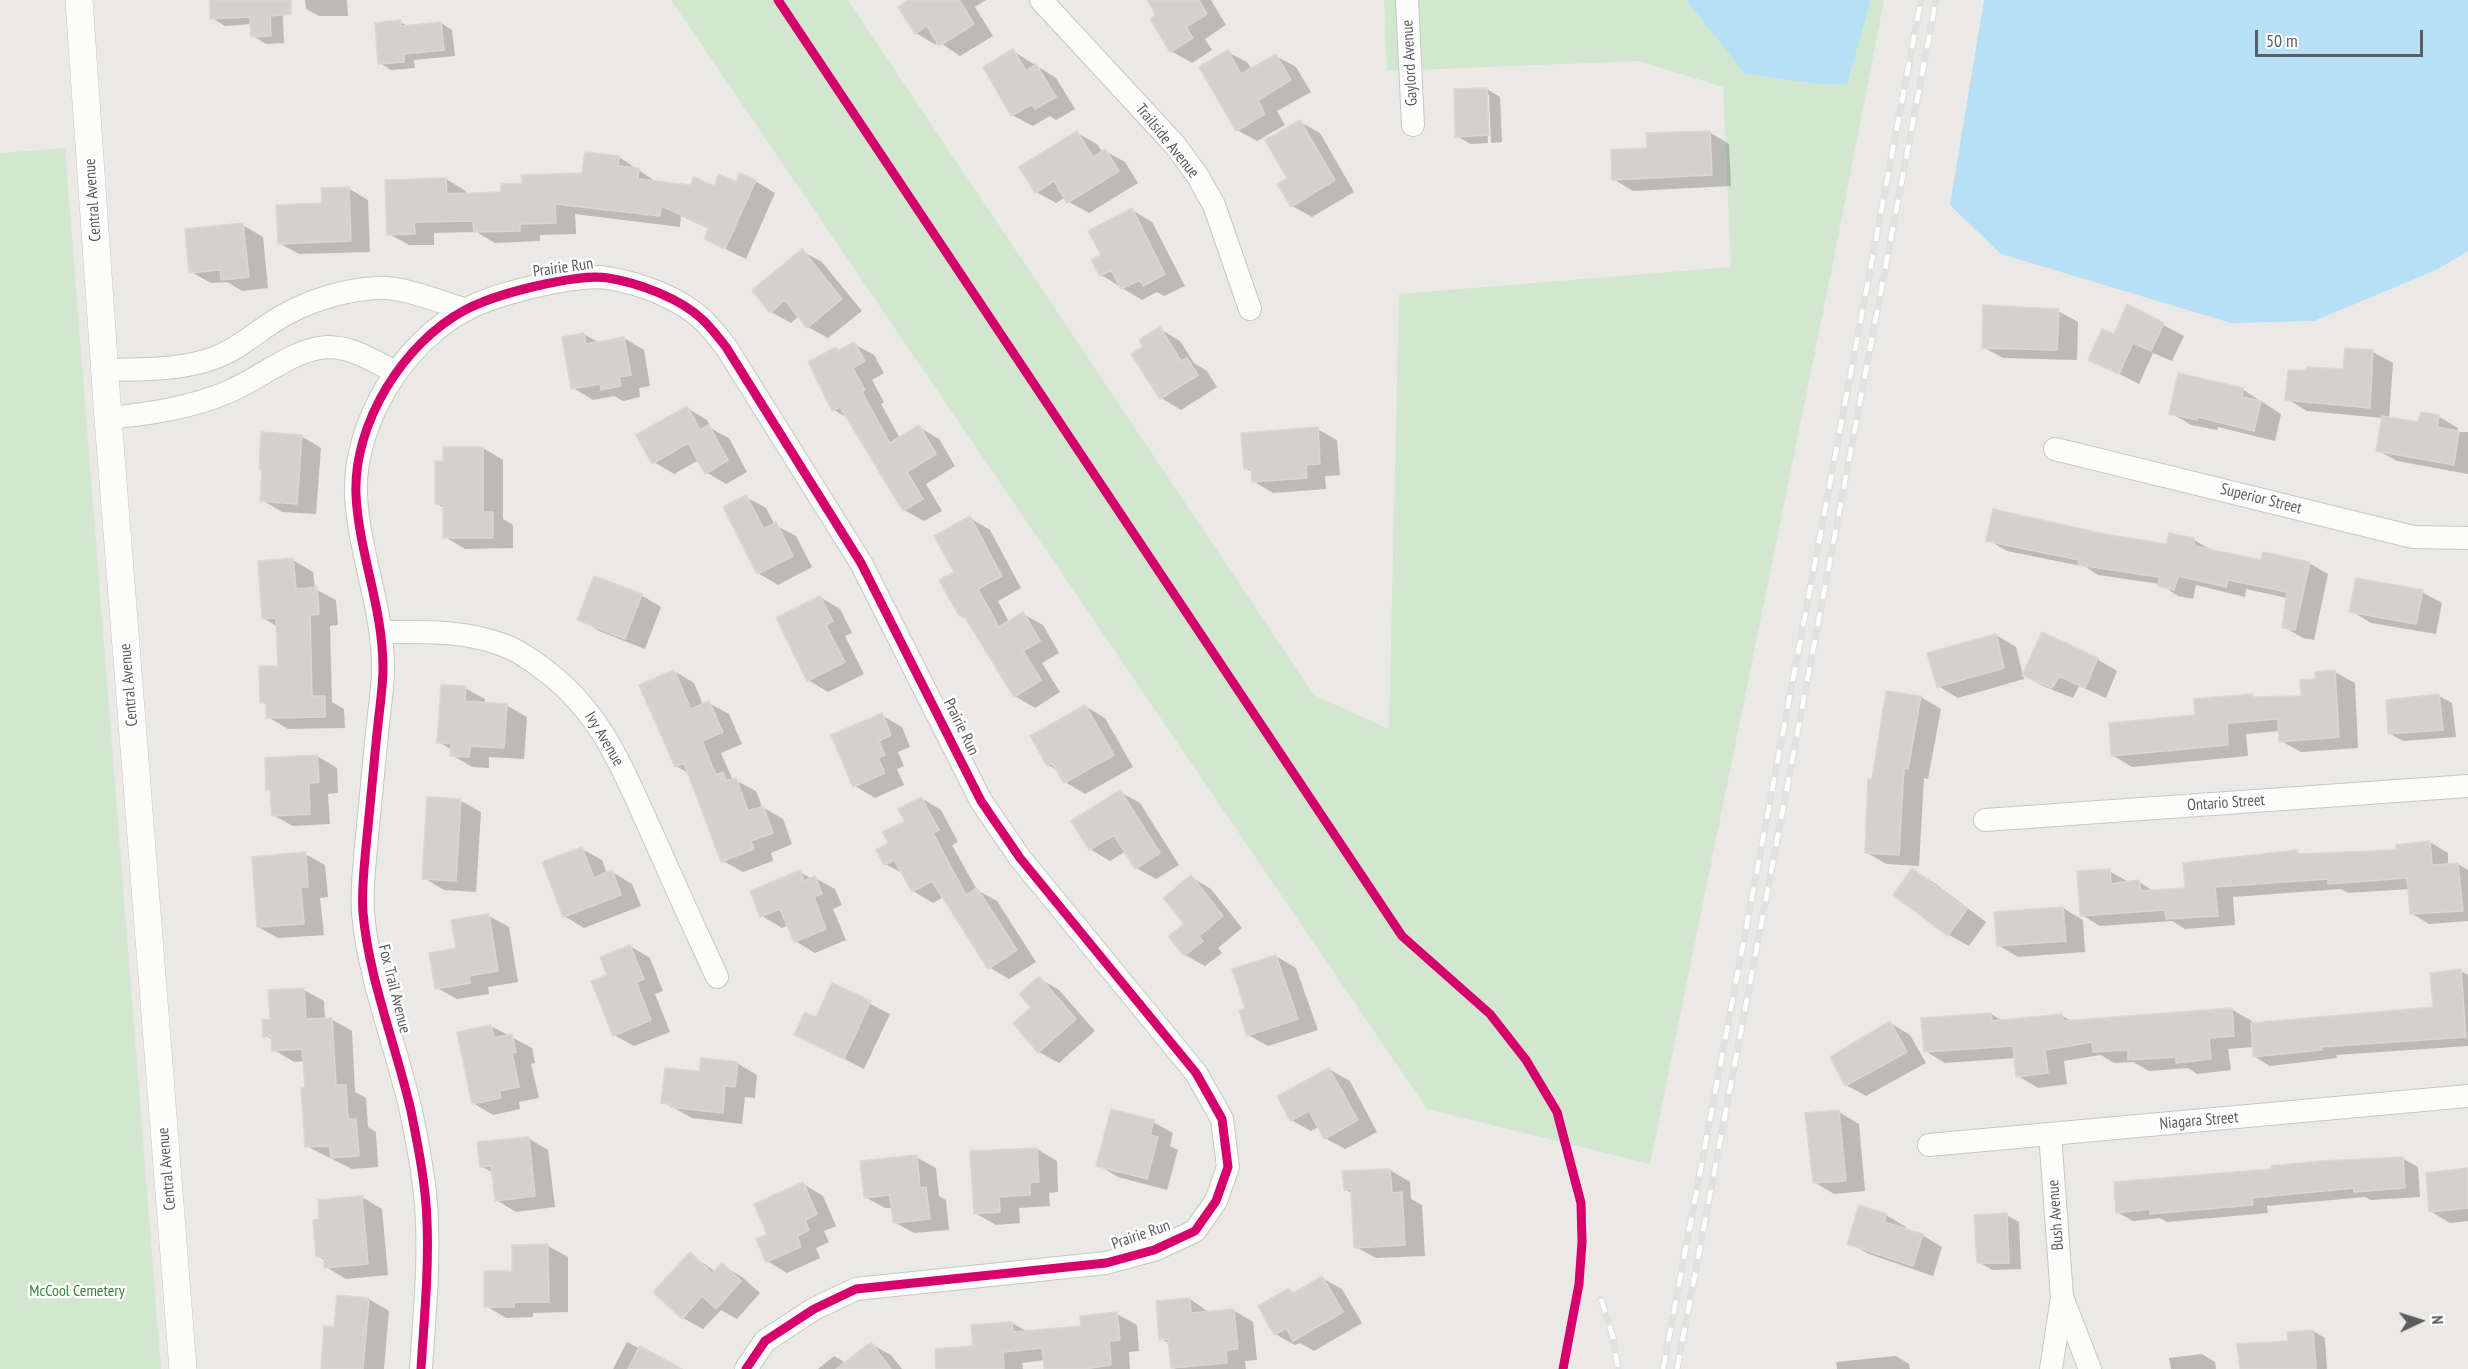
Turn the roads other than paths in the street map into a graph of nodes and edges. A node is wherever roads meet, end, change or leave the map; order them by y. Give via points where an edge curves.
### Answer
1 (79, 0) edge
2 (1041, 0) edge
3 (1407, 0) edge
4 (1413, 125) dead end
5 (1250, 309) dead end
6 (466, 310) junction
7 (104, 370) junction
8 (396, 372) junction
9 (108, 418) junction
10 (2055, 449) dead end
11 (2468, 538) edge
12 (381, 623) junction
13 (2468, 786) edge
14 (1985, 820) dead end
15 (717, 977) dead end
16 (2468, 1096) edge
17 (2050, 1134) junction
18 (1929, 1145) dead end
19 (2062, 1297) junction
20 (183, 1369) edge
21 (421, 1369) edge
22 (746, 1369) edge
23 (2051, 1369) edge
24 (2090, 1369) edge

1 - 7 street, Central Avenue
2 - 5 street, Trailside Avenue via 1175,145 1197,175 1214,206
3 - 4 street, Gaylord Avenue
6 - 7 street via 423,296 378,288 327,297 287,313 241,345 214,358 174,368
6 - 8 street, Prairie Run via 434,331
6 - 22 street, Prairie Run via 510,292 559,281 605,277 640,286 701,318 726,346 861,563 981,801 1020,858 1196,1073 1221,1119 1228,1167 1216,1201 1195,1231 1154,1250 1106,1263 856,1289 814,1309 765,1341
7 - 9 street, Central Avenue
8 - 9 street via 353,351 329,347 310,350 226,393 151,414
8 - 12 street, Prairie Run via 374,412 361,452 356,492 360,530
9 - 20 street, Central Avenue
10 - 11 street, Superior Street via 2413,537
12 - 15 street, Ivy Avenue via 475,636 505,645 563,684 588,710 613,749
12 - 21 street, Fox Trail Avenue via 383,672 363,908 366,939 410,1109 427,1220
13 - 14 street, Ontario Street
16 - 17 street, Niagara Street
17 - 18 street, Niagara Street
17 - 19 street, Bush Avenue
19 - 23 street, Bush Avenue
19 - 24 street, Bush Avenue

